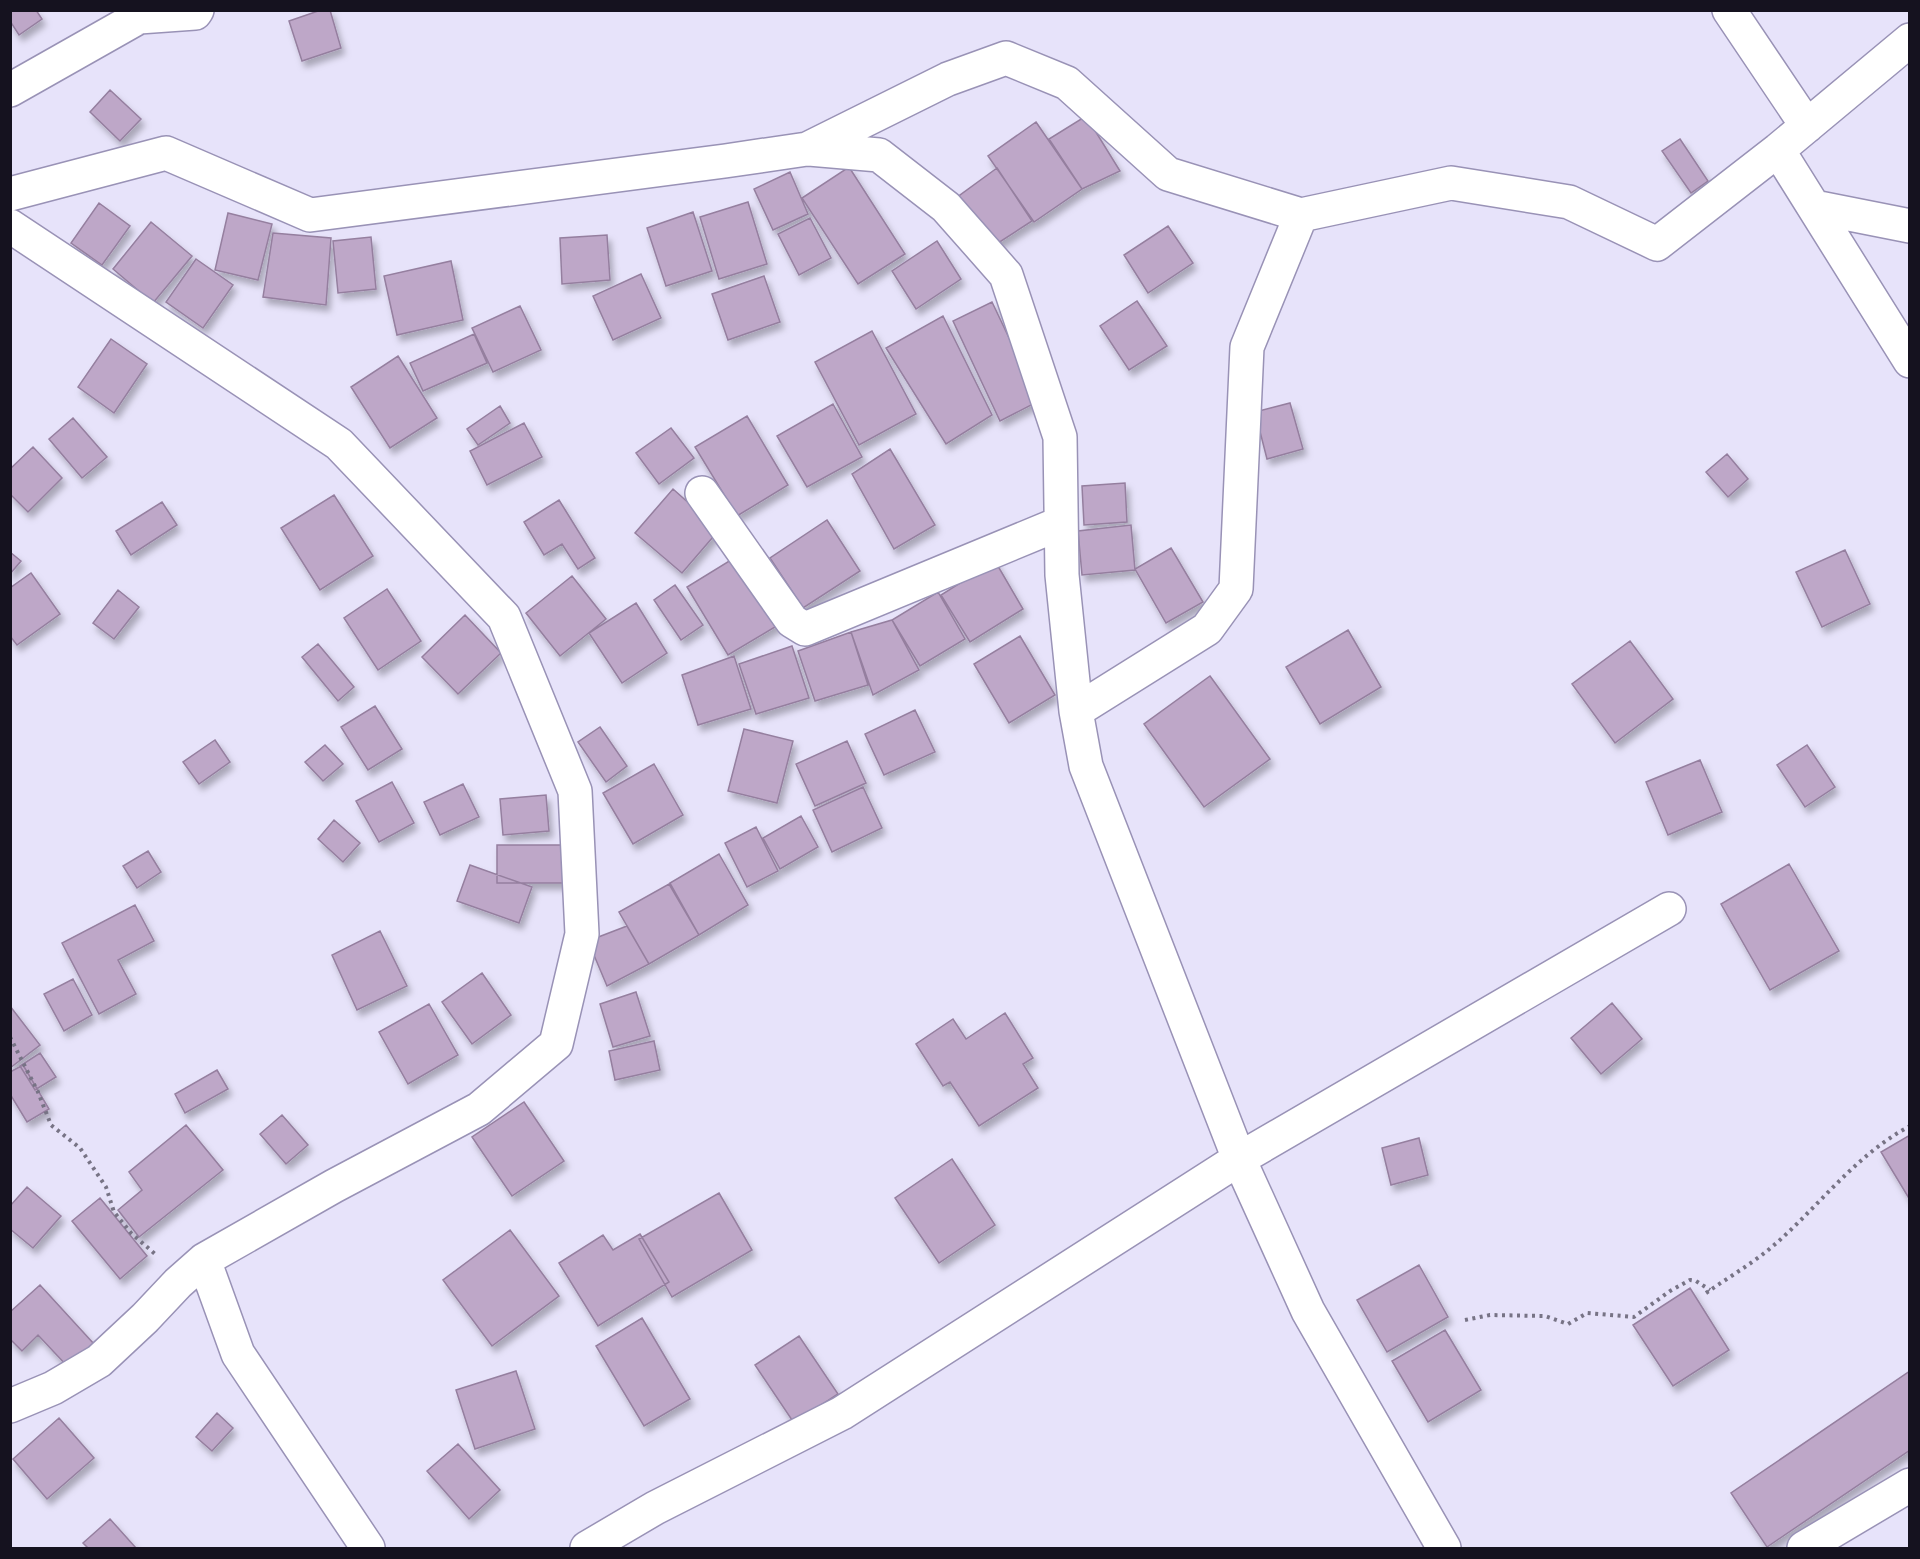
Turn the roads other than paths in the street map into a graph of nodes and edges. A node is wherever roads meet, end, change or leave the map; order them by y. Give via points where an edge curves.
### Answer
1 (197, 10) edge
2 (1729, 10) edge
3 (1910, 40) edge
4 (10, 90) edge
5 (1807, 126) junction
6 (807, 149) junction
7 (1778, 150) junction
8 (10, 194) edge
9 (1814, 207) junction
10 (1301, 215) junction
11 (10, 226) edge
12 (1910, 226) edge
13 (1910, 362) edge
14 (702, 493) dead end
15 (1061, 523) junction
16 (1076, 711) junction
17 (1668, 909) dead end
18 (1239, 1159) junction
19 (204, 1260) junction
20 (10, 1406) edge
21 (1910, 1485) edge
22 (368, 1548) edge
23 (587, 1548) edge
24 (1444, 1548) edge
25 (1804, 1548) edge

1 - 4 street via 139,17
2 - 5 street
3 - 5 street
5 - 7 street
6 - 8 street via 310,215 166,153
6 - 10 street via 948,79 1006,58 1067,84 1167,174
6 - 15 street via 879,155 946,207 1006,275 1060,437
7 - 9 street
7 - 10 street via 1657,244 1569,202 1451,183
9 - 12 street
9 - 13 street
10 - 16 street via 1247,347 1236,588 1207,629
11 - 19 street via 339,444 504,617 575,791 582,934 556,1044 479,1108
14 - 15 street via 792,621 806,629
15 - 16 street via 1062,575
16 - 18 street via 1086,766
17 - 18 street
18 - 23 street via 842,1413 655,1508
18 - 24 street via 1308,1311
19 - 20 street via 99,1361 53,1388
19 - 22 street via 238,1354
21 - 25 street

